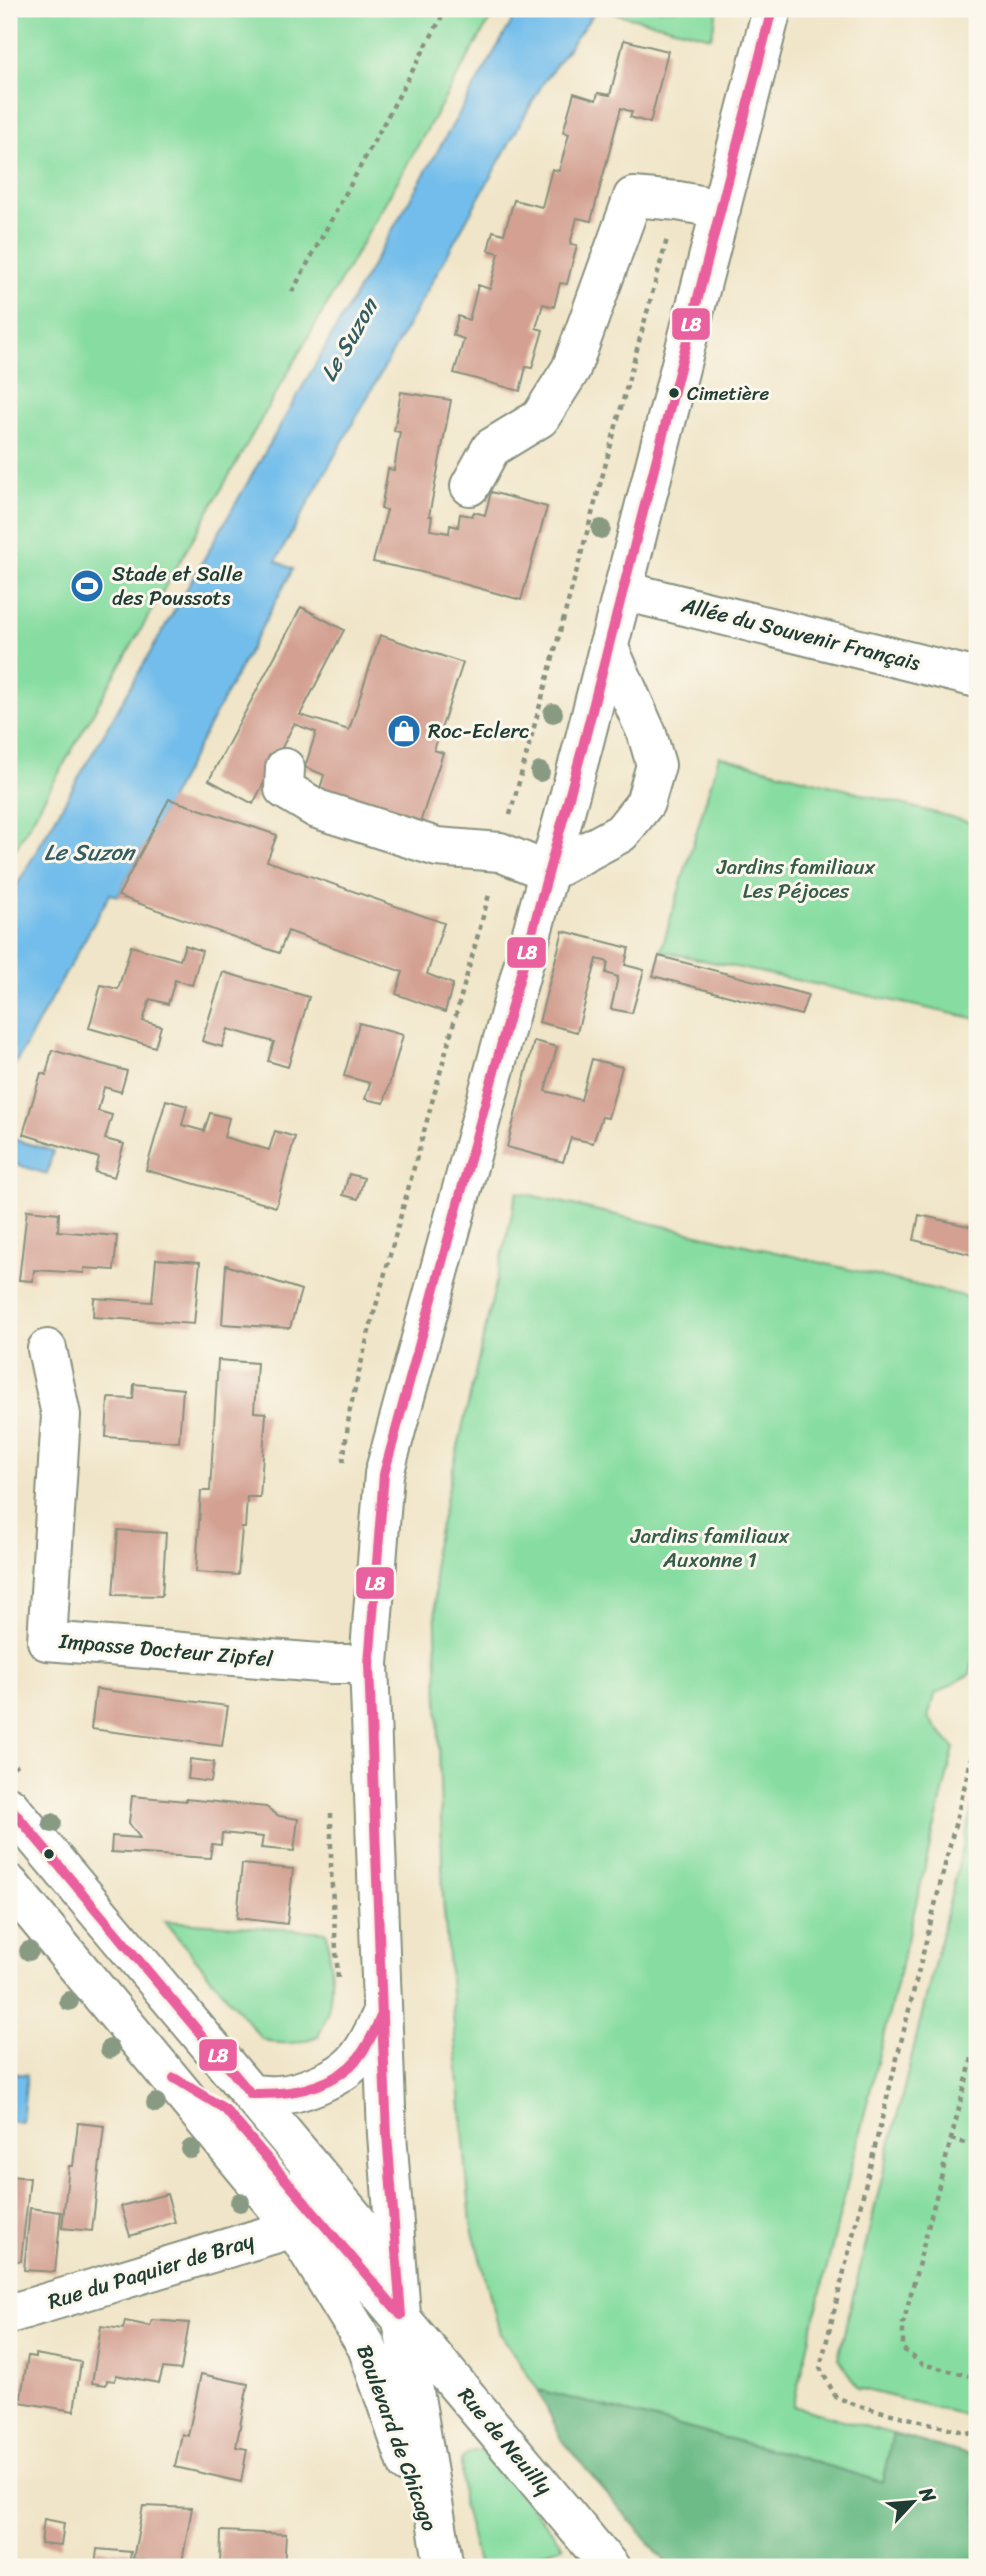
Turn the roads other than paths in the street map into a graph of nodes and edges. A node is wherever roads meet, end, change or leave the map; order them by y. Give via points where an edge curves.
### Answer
1 (772, 9) edge
2 (721, 209) junction
3 (470, 486) dead end
4 (624, 591) junction
5 (608, 646) junction
6 (977, 678) edge
7 (285, 768) dead end
8 (549, 872) junction
9 (47, 1349) dead end
10 (369, 1664) junction
11 (9, 1806) edge
12 (9, 1884) edge
13 (382, 2014) junction
14 (165, 2073) junction
15 (251, 2094) junction
16 (294, 2228) junction
17 (9, 2314) edge
18 (401, 2315) junction
19 (443, 2567) edge
20 (610, 2567) edge

1 - 2 main road
2 - 3 main road via 634,197 571,369 540,418 491,448
2 - 4 main road
4 - 5 main road
4 - 6 main road, Allée du Souvenir Français
5 - 8 main road
5 - 8 main road via 648,734 656,765 645,803 621,833
7 - 8 main road via 284,789 317,809 437,847 500,852
8 - 10 main road via 384,1474
9 - 10 main road, Impasse Docteur Zipfel via 61,1415 47,1641
10 - 13 main road
11 - 15 main road
12 - 14 main road, Boulevard de Chicago
13 - 15 main road via 366,2045 340,2074 280,2095
13 - 18 main road
14 - 16 main road, Boulevard de Chicago
14 - 18 main road via 225,2109
15 - 18 main road via 356,2220
16 - 17 main road, Rue du Paquier de Bray
16 - 19 main road, Boulevard de Chicago via 368,2347
18 - 19 main road
18 - 20 main road, Rue de Neuilly

